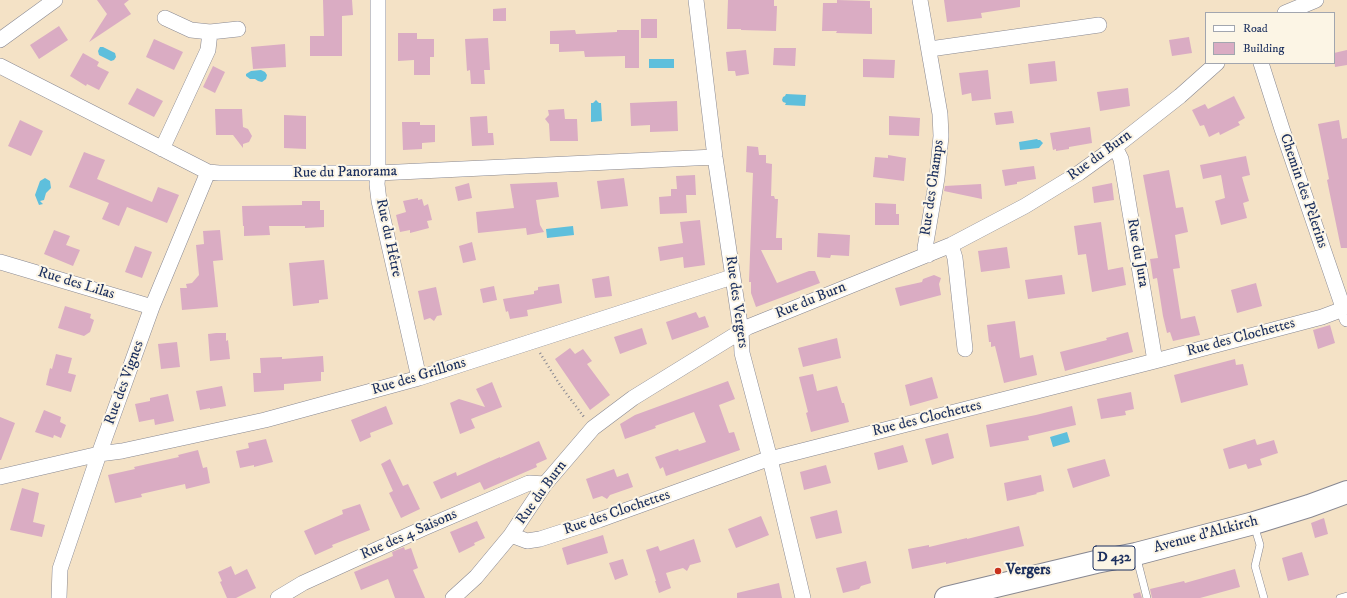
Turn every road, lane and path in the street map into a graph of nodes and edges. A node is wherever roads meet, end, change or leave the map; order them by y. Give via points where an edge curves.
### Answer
1 (55, 0) edge
2 (378, 0) edge
3 (696, 0) edge
4 (920, 0) edge
5 (1316, 0) edge
6 (1287, 12) edge
7 (165, 18) dead end
8 (1099, 25) dead end
9 (238, 29) dead end
10 (210, 32) junction
11 (0, 40) edge
12 (930, 49) junction
13 (1217, 64) edge
14 (1261, 64) edge
15 (0, 66) edge
16 (1115, 147) junction
17 (162, 149) junction
18 (715, 158) junction
19 (208, 172) junction
20 (378, 174) junction
21 (951, 245) junction
22 (928, 255) junction
23 (0, 262) edge
24 (732, 277) junction
25 (152, 308) junction
26 (1346, 311) edge
27 (741, 331) junction
28 (533, 341) junction
29 (965, 349) dead end
30 (1155, 361) junction
31 (419, 378) junction
32 (593, 428) junction
33 (100, 454) junction
34 (770, 459) junction
35 (0, 477) edge
36 (545, 484) junction
37 (1347, 492) edge
38 (1254, 523) junction
39 (511, 535) junction
40 (1136, 554) junction
41 (977, 594) edge
42 (1347, 596) edge
43 (59, 598) edge
44 (278, 598) edge
45 (453, 598) edge
46 (803, 598) edge
47 (946, 598) edge
48 (1147, 598) edge
49 (1264, 598) edge
50 (1340, 598) edge

1 - 11 street
2 - 20 street, Rue du Hêtre
3 - 18 street, Rue des Vergers
4 - 12 street, Rue des Champs
5 - 6 street
7 - 10 street via 191,30
8 - 12 street
9 - 10 street
10 - 17 street via 208,50
12 - 22 street, Rue des Champs via 941,136 925,248
13 - 16 street, Rue du Burn
14 - 26 street, Chemin des Pèlerins
15 - 17 street, Rue du Panorama
16 - 21 street, Rue du Burn via 1079,173 1025,206
16 - 30 street, Rue du Jura via 1121,159
17 - 19 street, Rue du Panorama
18 - 20 street, Rue du Panorama
18 - 24 street, Rue des Vergers
19 - 20 street, Rue du Panorama
19 - 25 street, Rue des Vignes
20 - 31 street, Rue du Hêtre via 378,201
21 - 22 street, Rue du Burn
21 - 29 street via 955,258
22 - 27 street, Rue du Burn
23 - 25 street, Rue des Lilas
24 - 27 street, Rue des Vergers
24 - 28 street, Rue des Grillons
25 - 33 street, Rue des Vignes
26 - 30 street, Rue des Clochettes via 1338,311
27 - 32 street, Rue du Burn via 634,398
27 - 34 street, Rue des Vergers via 742,352
28 - 31 street, Rue des Grillons
28 - 32 path via 560,385
30 - 34 street, Rue des Clochettes
31 - 33 street, Rue des Grillons via 265,420
32 - 36 street, Rue du Burn
33 - 35 street, Rue des Grillons
33 - 43 street, Rue des Vignes via 60,569
34 - 39 street, Rue des Clochettes via 540,539 527,541
34 - 46 street, Rue des Vergers
36 - 39 street, Rue du Burn
36 - 44 street, Rue des 4 Saisons via 530,483 431,525 303,583
37 - 38 main road, Avenue d'Altkirch / D 432
38 - 40 main road, Avenue d'Altkirch / D 432
38 - 49 lane via 1260,545 1255,566
39 - 45 street, Rue du Burn via 476,577
40 - 41 main road, Avenue d'Altkirch / D 432 via 1096,562
40 - 48 lane
41 - 47 main road, Avenue d'Altkirch / D 432
42 - 50 lane

